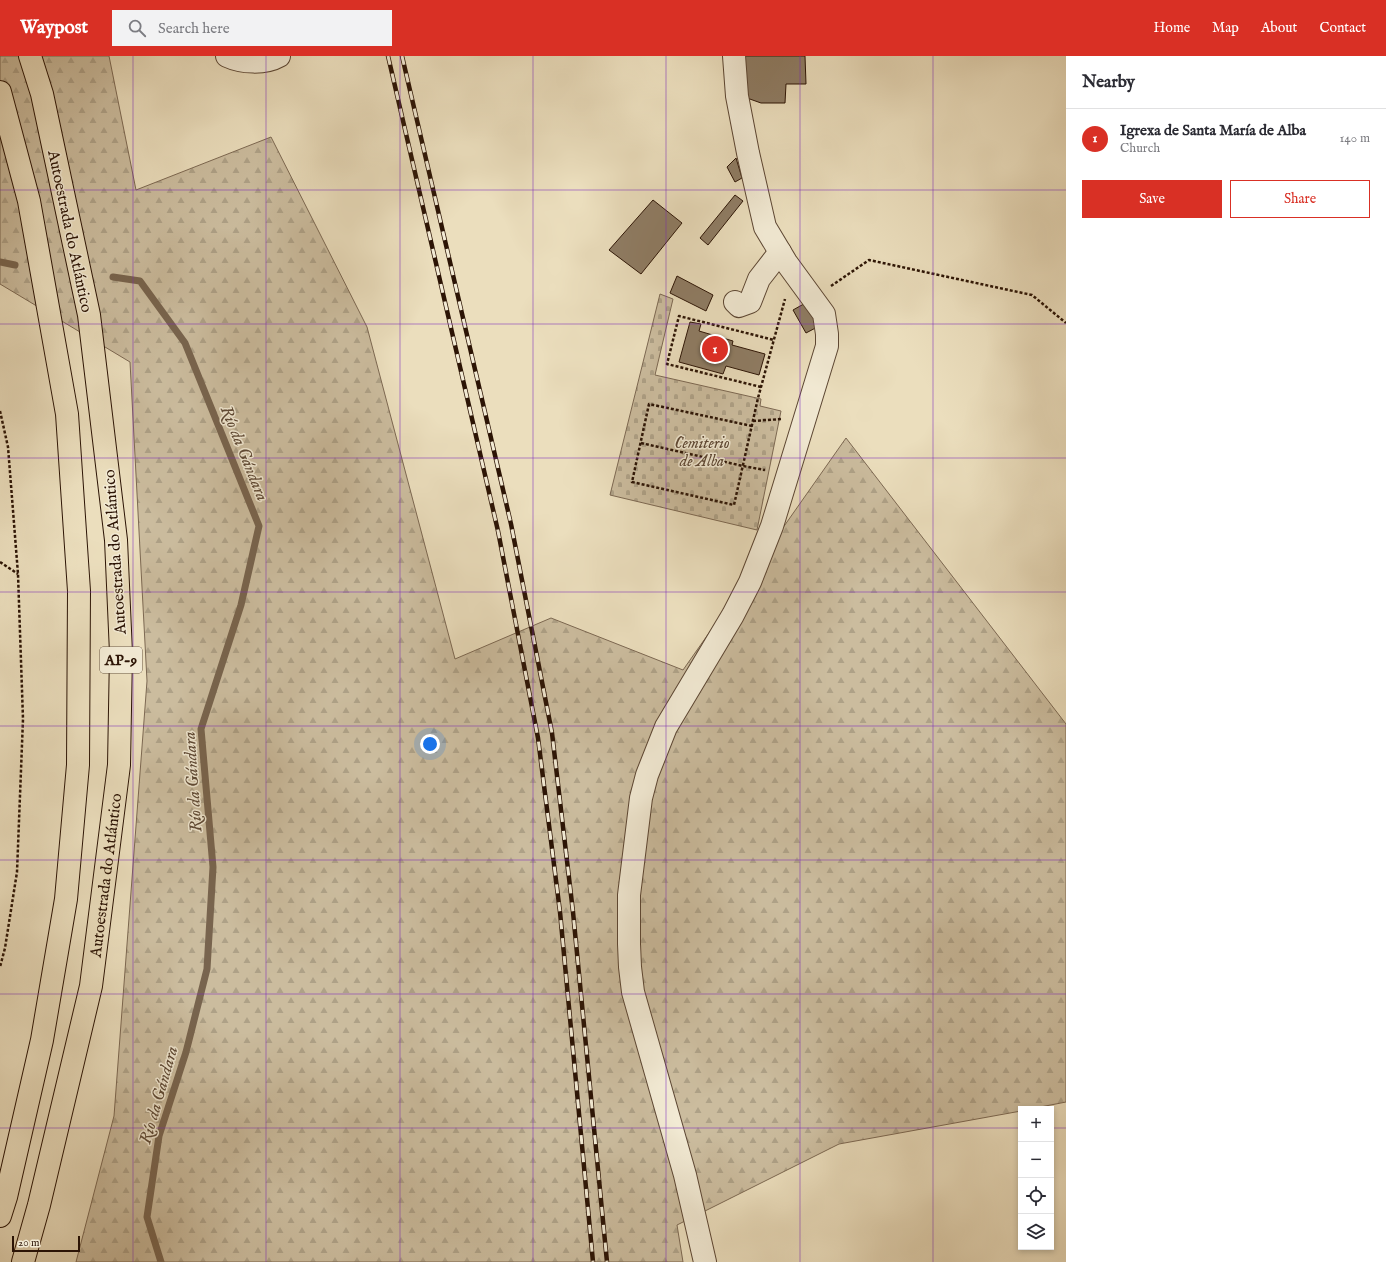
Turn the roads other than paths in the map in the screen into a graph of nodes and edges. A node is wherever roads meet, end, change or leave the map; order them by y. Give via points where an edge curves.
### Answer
1 (30, 56) edge
2 (227, 56) edge
3 (279, 56) edge
4 (734, 56) edge
5 (0, 92) edge
6 (780, 252) junction
7 (735, 302) dead end
8 (0, 1216) edge
9 (23, 1262) edge
10 (705, 1262) edge

1 - 9 highway, Autoestrada do Atlántico / AP-9 via 42,94 89,315 116,540 121,653 119,765 91,986
2 - 3 street via 236,60 253,61
4 - 6 street via 737,96 765,227
5 - 8 highway, AP-9 via 29,201 67,414 79,591 78,765 66,899 42,1040
6 - 7 street via 759,279 750,302 739,306
6 - 10 street via 824,314 827,346 772,526 750,582 666,727 647,775 640,798 629,902 629,960 633,992 685,1175

